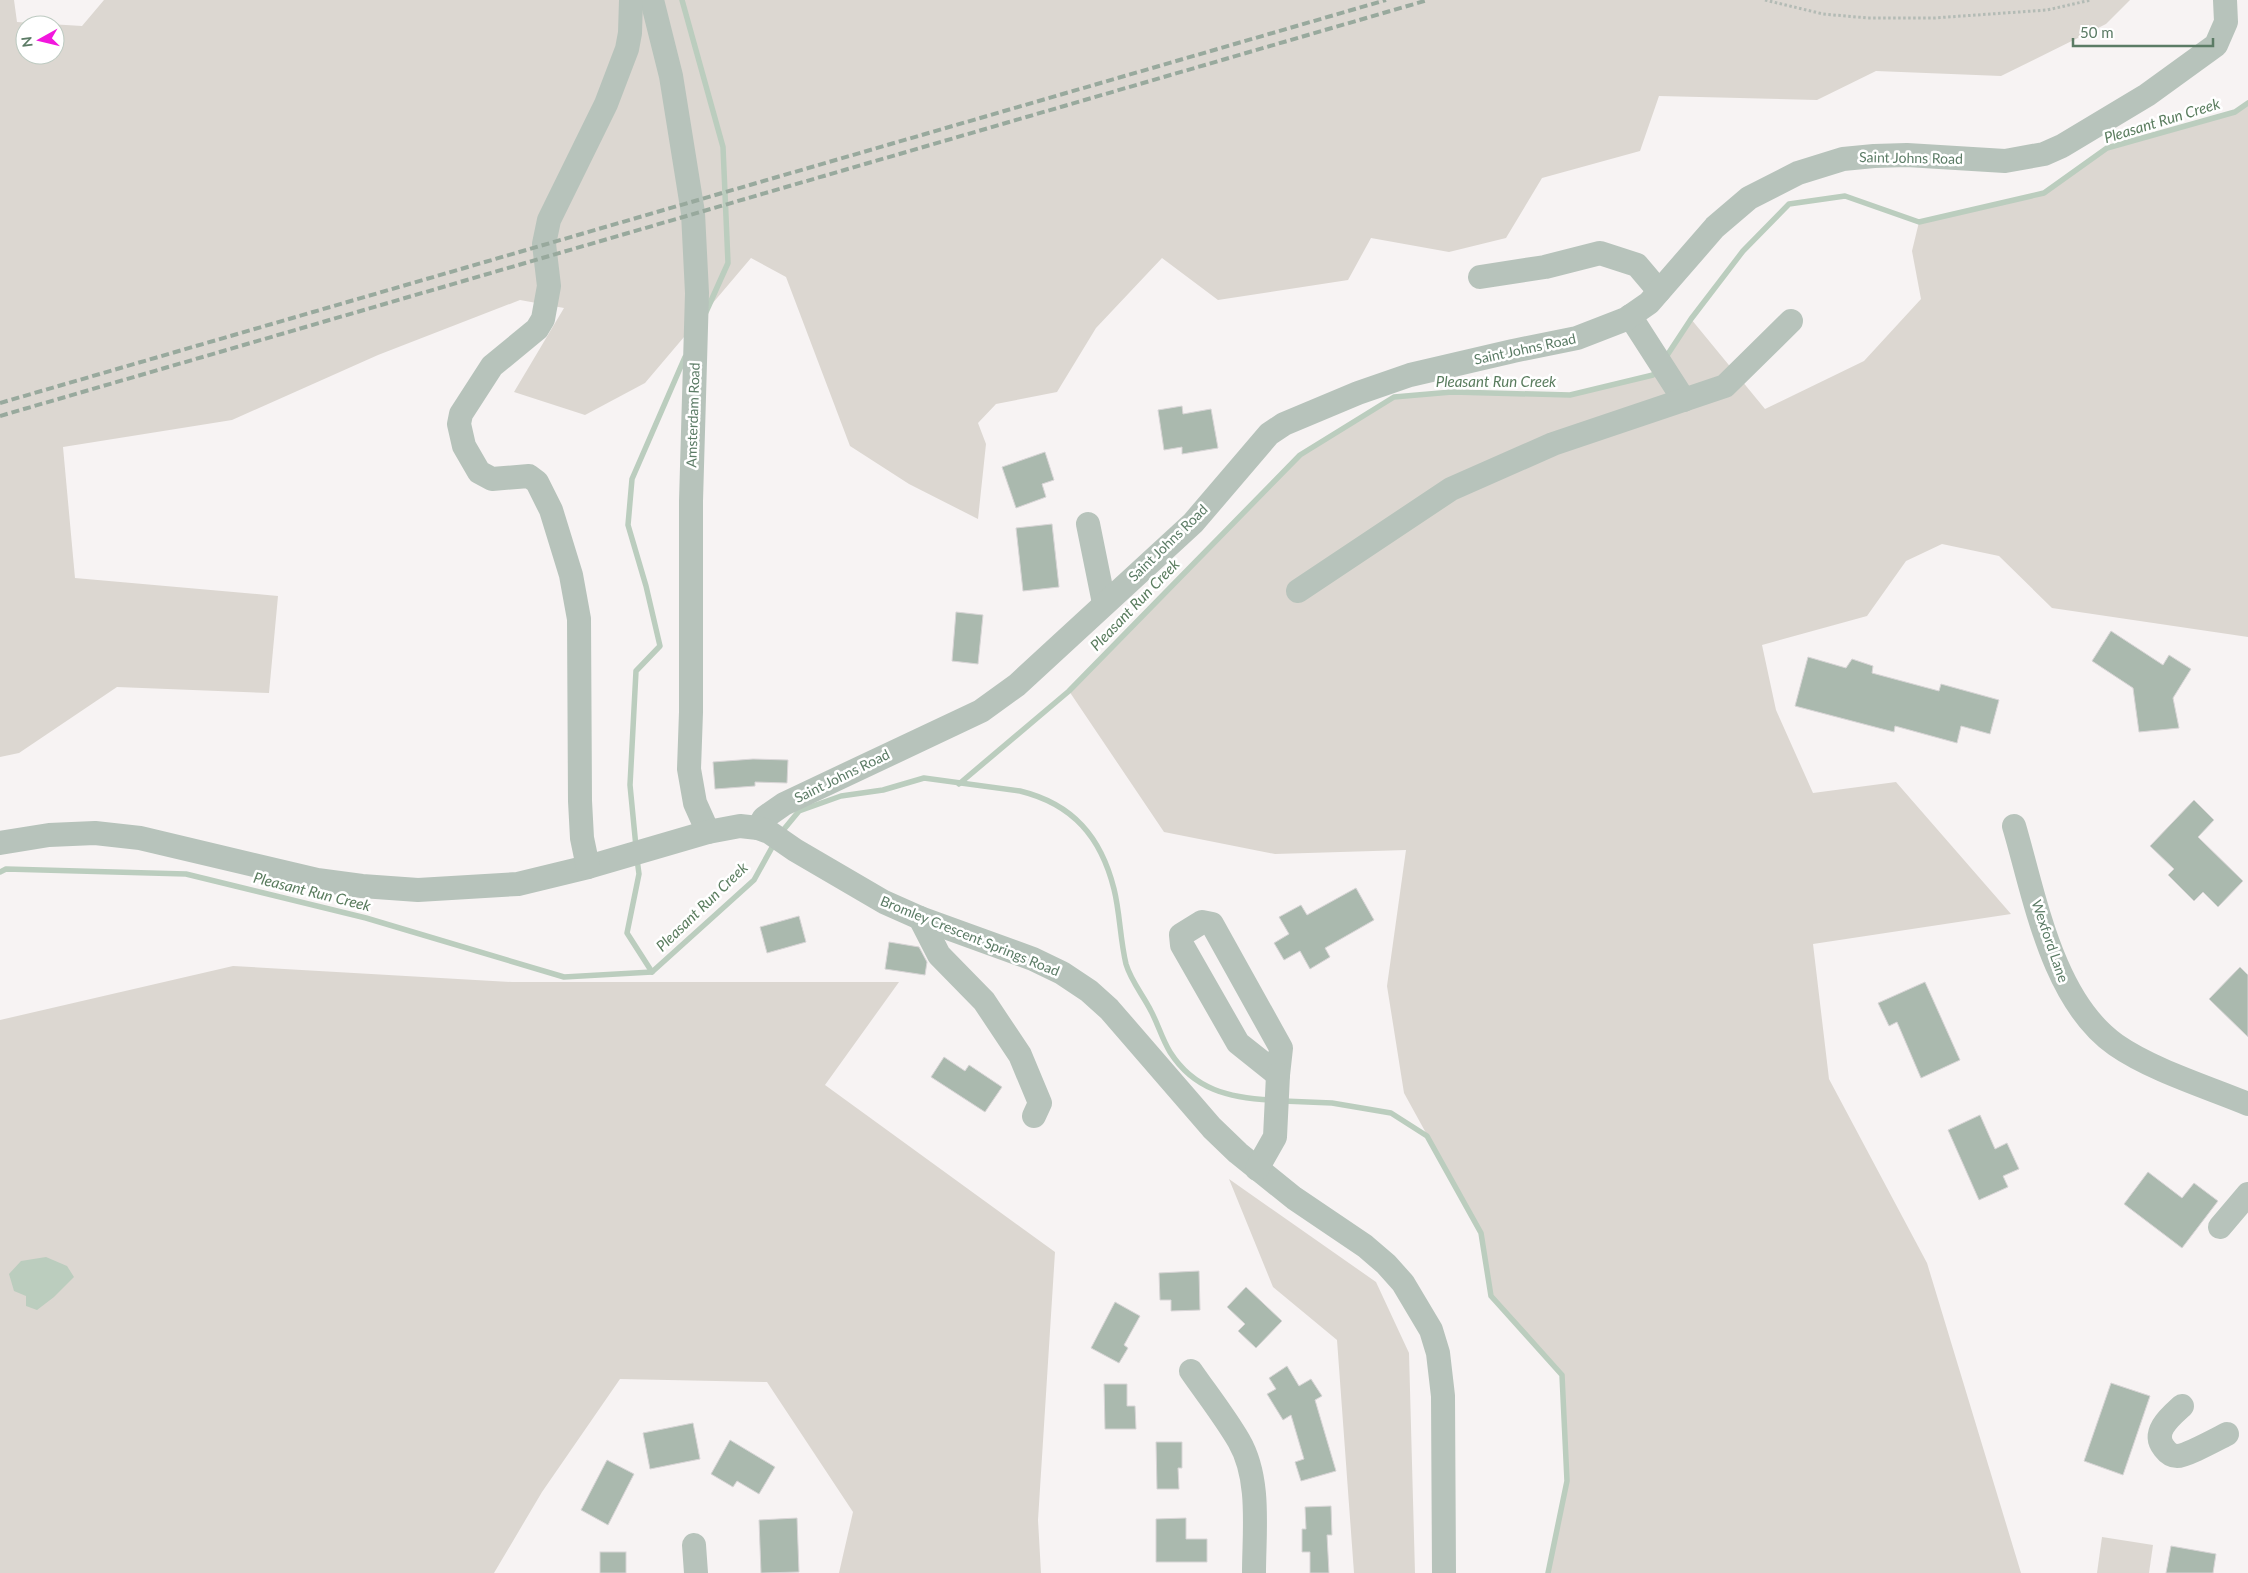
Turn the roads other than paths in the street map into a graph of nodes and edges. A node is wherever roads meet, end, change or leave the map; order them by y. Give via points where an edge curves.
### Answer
1 (630, 0) edge
2 (652, 0) edge
3 (2225, 0) edge
4 (1480, 277) dead end
5 (1659, 291) junction
6 (1630, 316) junction
7 (1791, 321) dead end
8 (1684, 400) junction
9 (1088, 524) dead end
10 (1298, 591) dead end
11 (1104, 603) junction
12 (2014, 826) dead end
13 (764, 830) junction
14 (708, 832) junction
15 (0, 843) edge
16 (588, 867) junction
17 (920, 918) junction
18 (1278, 1080) junction
19 (2248, 1104) edge
20 (1034, 1116) dead end
21 (1257, 1169) junction
22 (2248, 1194) edge
23 (2220, 1228) dead end
24 (1191, 1372) dead end
25 (2182, 1406) dead end
26 (2227, 1434) dead end
27 (694, 1546) dead end
28 (696, 1573) edge
29 (1254, 1573) edge
30 (1444, 1573) edge

1 - 16 street via 627,49 606,104 549,220 544,256 549,286 543,319 537,329 492,366 461,414 459,424 464,446 479,472 492,479 529,476 537,482 551,510 571,575 579,619 580,802
2 - 14 street, Amsterdam Road via 671,76 693,213 697,292 689,769 695,803
3 - 5 street, Saint Johns Road via 2226,22 2216,45 2147,95 2062,146 2044,154 2005,161 1874,156 1843,159 1798,172 1758,193 1715,227
4 - 5 street via 1545,267 1600,253 1637,265
5 - 6 street, Saint Johns Road via 1649,303
6 - 8 street
6 - 11 street, Saint Johns Road via 1577,338 1410,375 1284,424 1269,434 1193,522
7 - 8 street via 1725,386
8 - 10 street via 1553,444 1452,489
9 - 11 street
11 - 13 street, Saint Johns Road via 1017,685 981,711 784,804 764,818
12 - 19 street, Wexford Lane via 2051,951 2078,1008 2116,1045 2168,1071
13 - 14 street via 740,826
13 - 17 street, Bromley Crescent Springs Road via 884,902
14 - 16 street
15 - 16 street via 49,834 95,833 140,838 317,880 418,890 518,884
17 - 20 street via 939,955 984,1001 1020,1054 1040,1103
17 - 21 street, Bromley Crescent Springs Road via 1033,959 1089,990 1212,1128
18 - 18 street via 1281,1048 1212,924 1202,922 1181,935 1182,945 1238,1043
18 - 21 street via 1275,1138
21 - 30 street, Bromley Crescent Springs Road via 1386,1264 1403,1283 1431,1330 1438,1353 1443,1396
22 - 23 street
24 - 29 street via 1239,1442 1246,1458 1254,1492
25 - 26 street via 2163,1425 2159,1439 2169,1454 2180,1455
27 - 28 street

